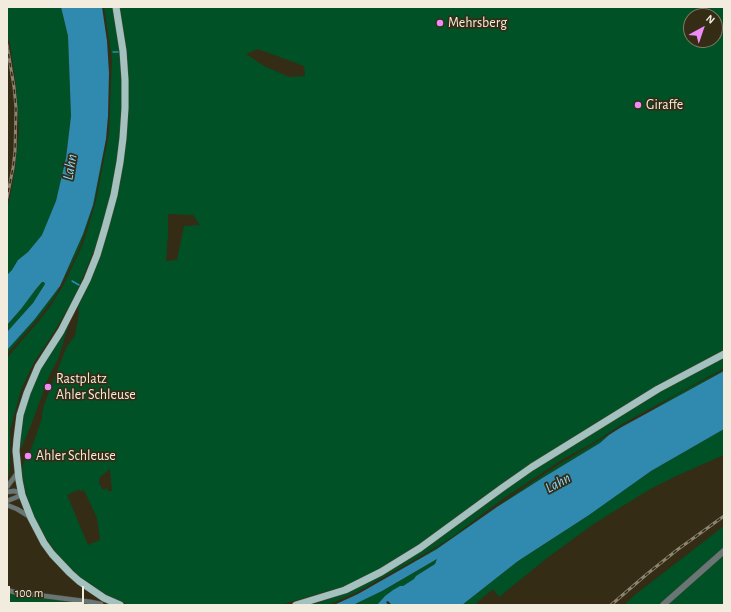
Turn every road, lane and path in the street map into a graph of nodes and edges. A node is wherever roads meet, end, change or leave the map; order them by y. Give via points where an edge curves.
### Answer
1 (116, 7) edge
2 (724, 354) edge
3 (18, 472) junction
4 (7, 487) edge
5 (7, 492) edge
6 (22, 496) junction
7 (7, 501) edge
8 (7, 505) edge
9 (31, 518) junction
10 (724, 551) edge
11 (7, 590) edge
12 (101, 604) dead end
13 (120, 605) edge
14 (296, 605) edge
15 (663, 605) edge

1 - 3 main road via 123,51 125,101 123,138 114,195 87,280 61,331 38,367 24,403 17,439
2 - 14 main road via 658,389 523,473 420,548 381,572 344,590
3 - 4 street
3 - 6 main road
5 - 6 street via 18,492
6 - 7 street
6 - 9 main road
8 - 9 street
9 - 13 main road via 44,543 70,573 91,590
10 - 15 street
11 - 12 street

